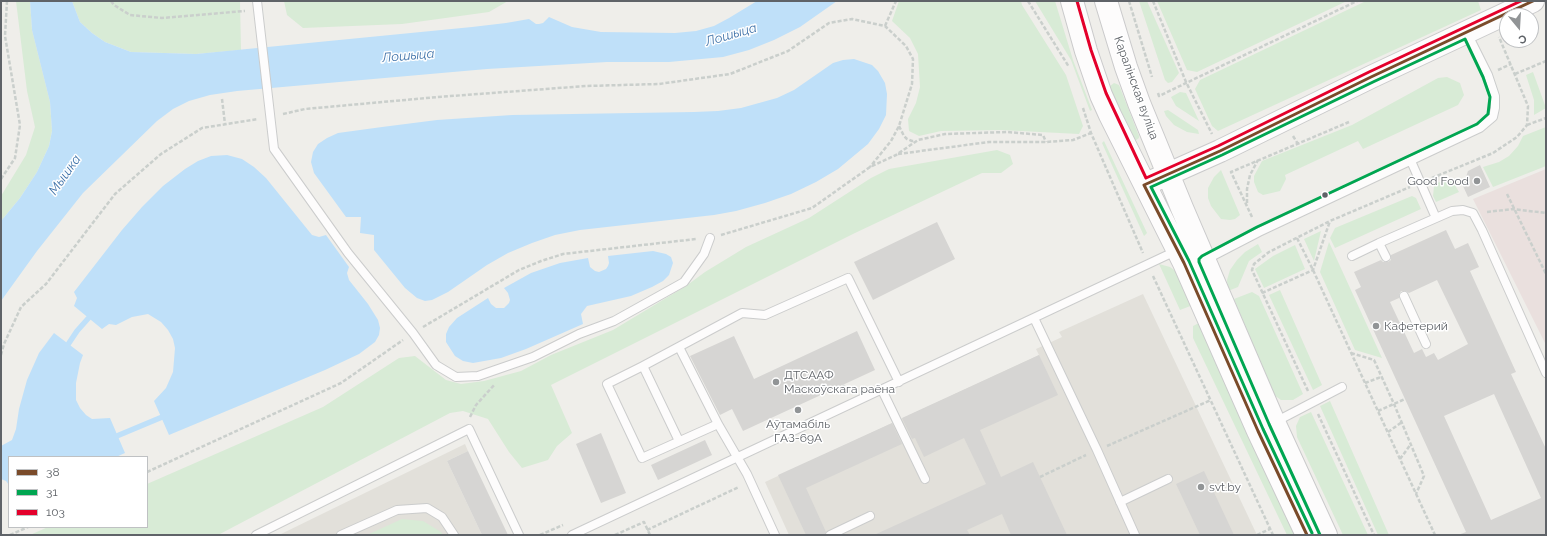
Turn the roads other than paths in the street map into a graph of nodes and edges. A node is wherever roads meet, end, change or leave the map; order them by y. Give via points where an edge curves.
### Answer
1 (257, 1) edge
2 (1072, 1) edge
3 (1106, 1) edge
4 (1533, 1) edge
5 (1467, 32) junction
6 (1411, 161) junction
7 (1168, 174) junction
8 (1144, 185) junction
9 (1436, 218) junction
10 (710, 238) road end
11 (1379, 243) junction
12 (1191, 255) junction
13 (1352, 256) dead end
14 (1386, 257) dead end
15 (1404, 296) dead end
16 (1034, 318) junction
17 (1426, 344) dead end
18 (679, 347) junction
19 (642, 366) junction
20 (1546, 373) edge
21 (899, 382) junction
22 (1342, 387) dead end
23 (882, 390) junction
24 (718, 424) junction
25 (1266, 427) junction
26 (680, 441) junction
27 (738, 457) junction
28 (925, 479) dead end
29 (1168, 479) dead end
30 (1120, 502) junction
31 (870, 516) dead end
32 (256, 535) edge
33 (341, 535) edge
34 (454, 535) edge
35 (519, 535) edge
36 (572, 535) edge
37 (775, 535) edge
38 (830, 535) edge
39 (1135, 535) edge
40 (1307, 535) edge
41 (1326, 535) edge

1 - 10 lane via 274,149 348,252 436,365 456,377 478,376 533,357 579,334 614,321 684,282 704,254
2 - 8 main road via 1101,95
3 - 7 main road, Каралінская вуліца via 1126,67
4 - 5 main road
5 - 6 lane via 1488,75 1495,96 1493,117 1480,128
5 - 7 main road
6 - 9 lane
6 - 12 lane via 1259,232
7 - 8 main road
7 - 12 main road, Каралінская вуліца
8 - 12 main road
9 - 11 lane
9 - 20 lane via 1452,211 1463,210 1473,213
11 - 13 lane
11 - 14 lane
12 - 16 lane
12 - 25 main road
15 - 17 lane
16 - 21 lane
16 - 30 lane
18 - 19 lane
18 - 21 lane via 742,313 765,315 848,278
18 - 24 lane
19 - 26 lane
19 - 26 lane via 607,384 642,458
21 - 23 lane
22 - 25 lane
23 - 27 lane
23 - 28 lane
24 - 26 lane
24 - 27 lane
25 - 40 main road
25 - 41 main road
27 - 36 lane
27 - 37 lane
29 - 30 lane
30 - 39 lane
31 - 38 lane
32 - 35 lane via 469,429
33 - 34 lane via 397,510 427,508 442,517

